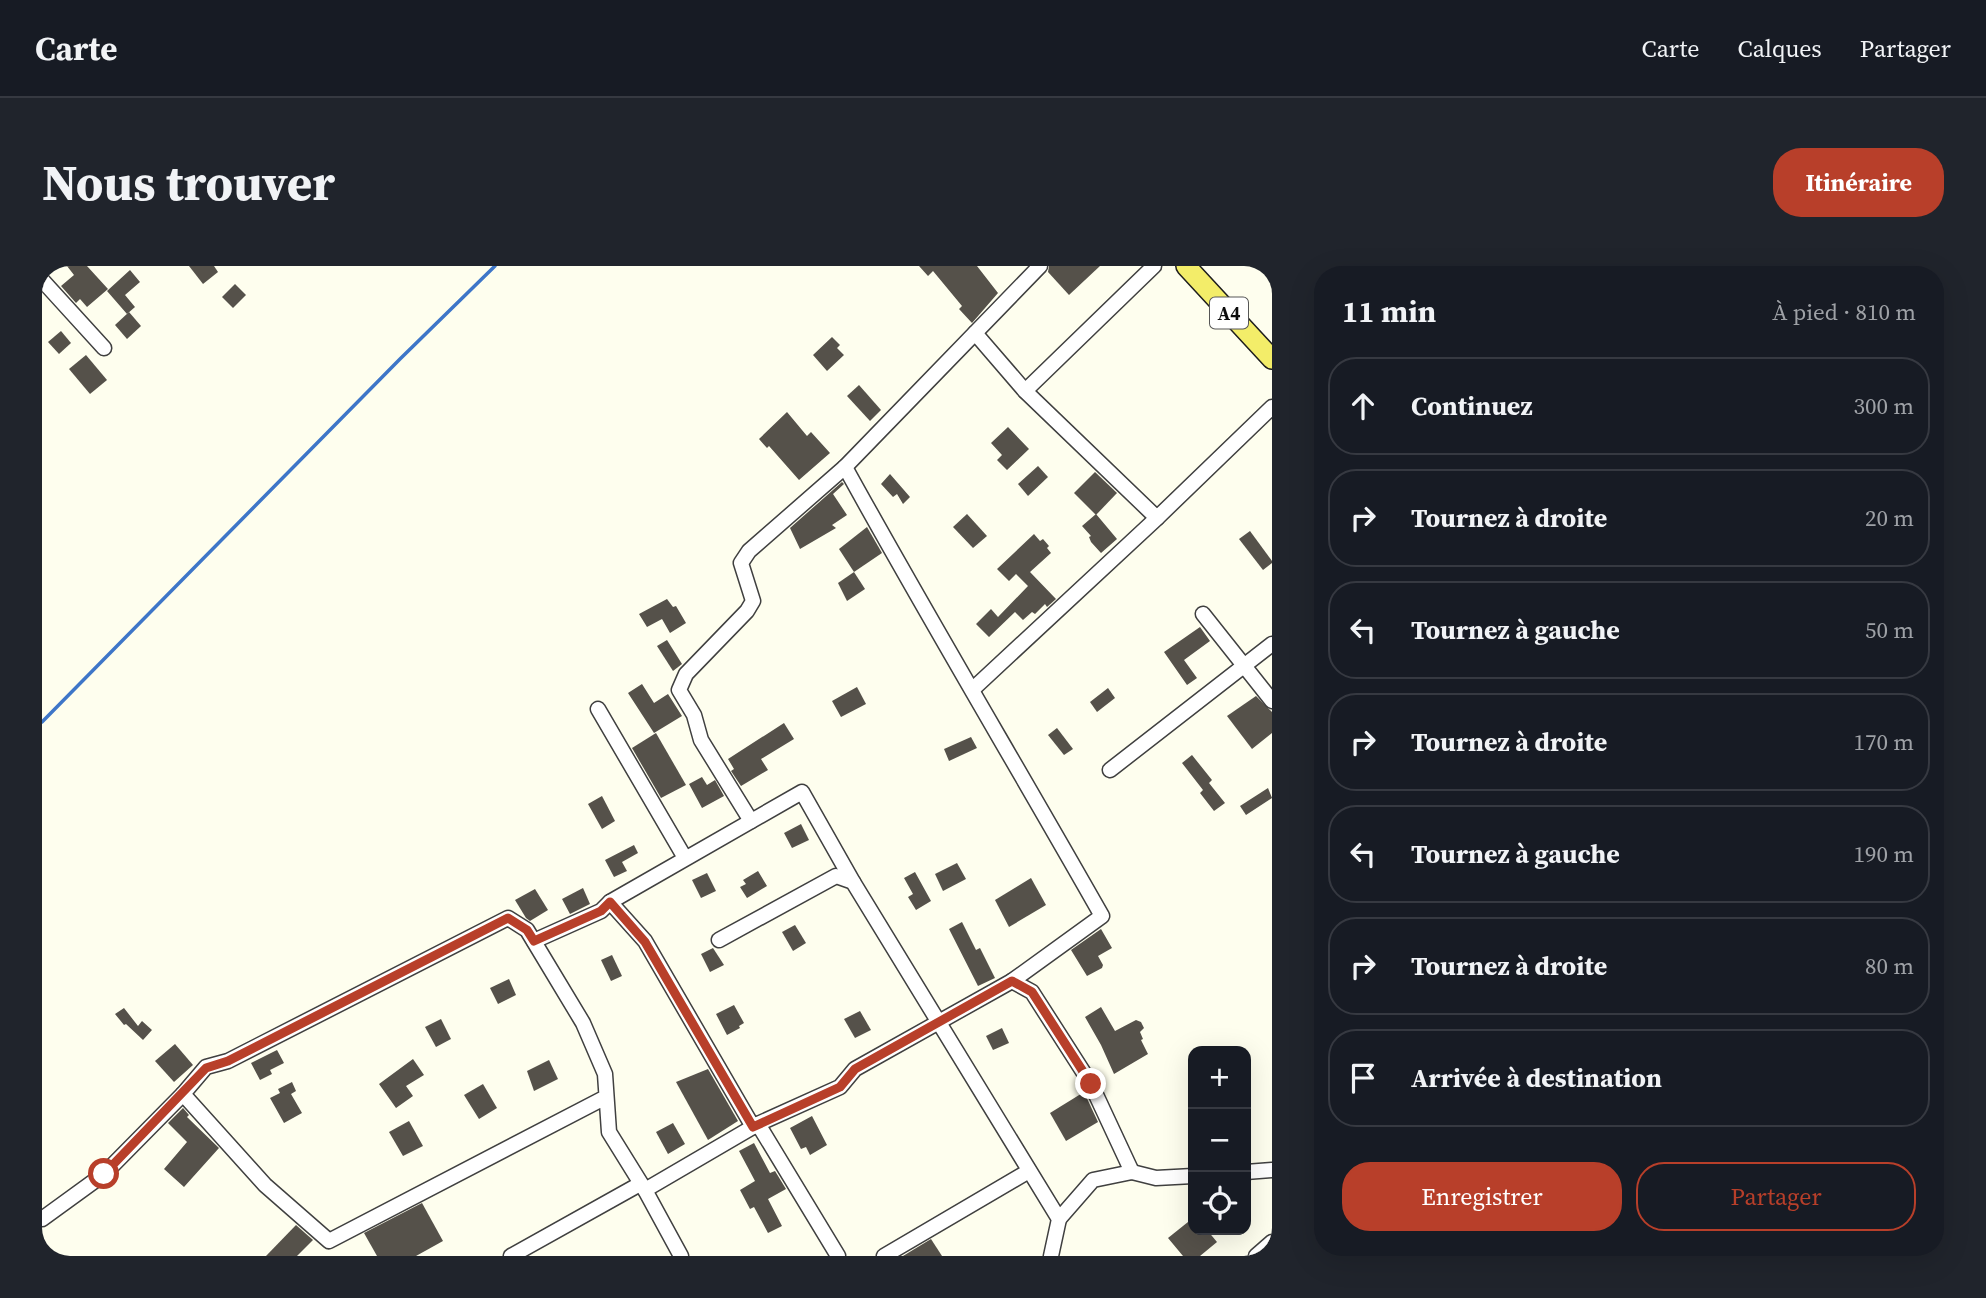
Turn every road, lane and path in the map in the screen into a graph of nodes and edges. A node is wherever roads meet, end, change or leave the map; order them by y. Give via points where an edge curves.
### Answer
1 (1040, 266) edge
2 (1154, 266) edge
3 (1186, 266) edge
4 (42, 280) edge
5 (975, 333) junction
6 (104, 348) dead end
7 (1272, 359) edge
8 (1025, 391) junction
9 (1272, 407) edge
10 (845, 467) junction
11 (1157, 518) junction
12 (1203, 614) dead end
13 (1272, 644) edge
14 (1245, 666) junction
15 (973, 689) junction
16 (1272, 701) edge
17 (598, 709) dead end
18 (1110, 770) dead end
19 (751, 821) junction
20 (685, 858) junction
21 (853, 882) junction
22 (610, 902) junction
23 (719, 940) dead end
24 (534, 941) junction
25 (1012, 981) junction
26 (940, 1022) junction
27 (183, 1094) junction
28 (606, 1097) junction
29 (755, 1125) junction
30 (1272, 1170) edge
31 (1029, 1171) junction
32 (1132, 1172) junction
33 (1251, 1172) edge
34 (1188, 1175) edge
35 (642, 1187) junction
36 (42, 1219) edge
37 (1059, 1219) junction
38 (1272, 1242) edge
39 (511, 1256) edge
40 (681, 1256) edge
41 (838, 1256) edge
42 (884, 1256) edge
43 (1051, 1256) edge
44 (1256, 1256) edge

1 - 5 street
2 - 8 street
3 - 7 main road, A4
4 - 6 street
5 - 8 street
5 - 10 street
8 - 11 street
9 - 11 street
10 - 15 street
10 - 19 street via 740,563 753,601 686,674 679,691 694,715 701,740
11 - 15 street
12 - 14 street
13 - 14 street
14 - 16 street
14 - 18 street
15 - 25 street via 1102,916
17 - 20 street
19 - 20 street
19 - 21 street via 802,792
20 - 22 street
21 - 23 street via 836,876
21 - 26 street
22 - 24 street via 601,911
22 - 29 street via 645,942
24 - 27 street via 527,930 508,918 228,1061 206,1068
24 - 28 street via 583,1023 605,1074
25 - 26 street
25 - 32 street via 1032,992 1091,1084
26 - 29 street via 855,1069 840,1087
26 - 31 street
27 - 28 street via 265,1185 329,1241
27 - 36 street via 104,1174
28 - 35 street via 609,1132
29 - 35 street
29 - 41 street
30 - 33 street
31 - 37 street
31 - 42 street
32 - 34 street via 1156,1178
32 - 37 street via 1093,1180
35 - 39 street
35 - 40 street
37 - 43 street
38 - 44 street

